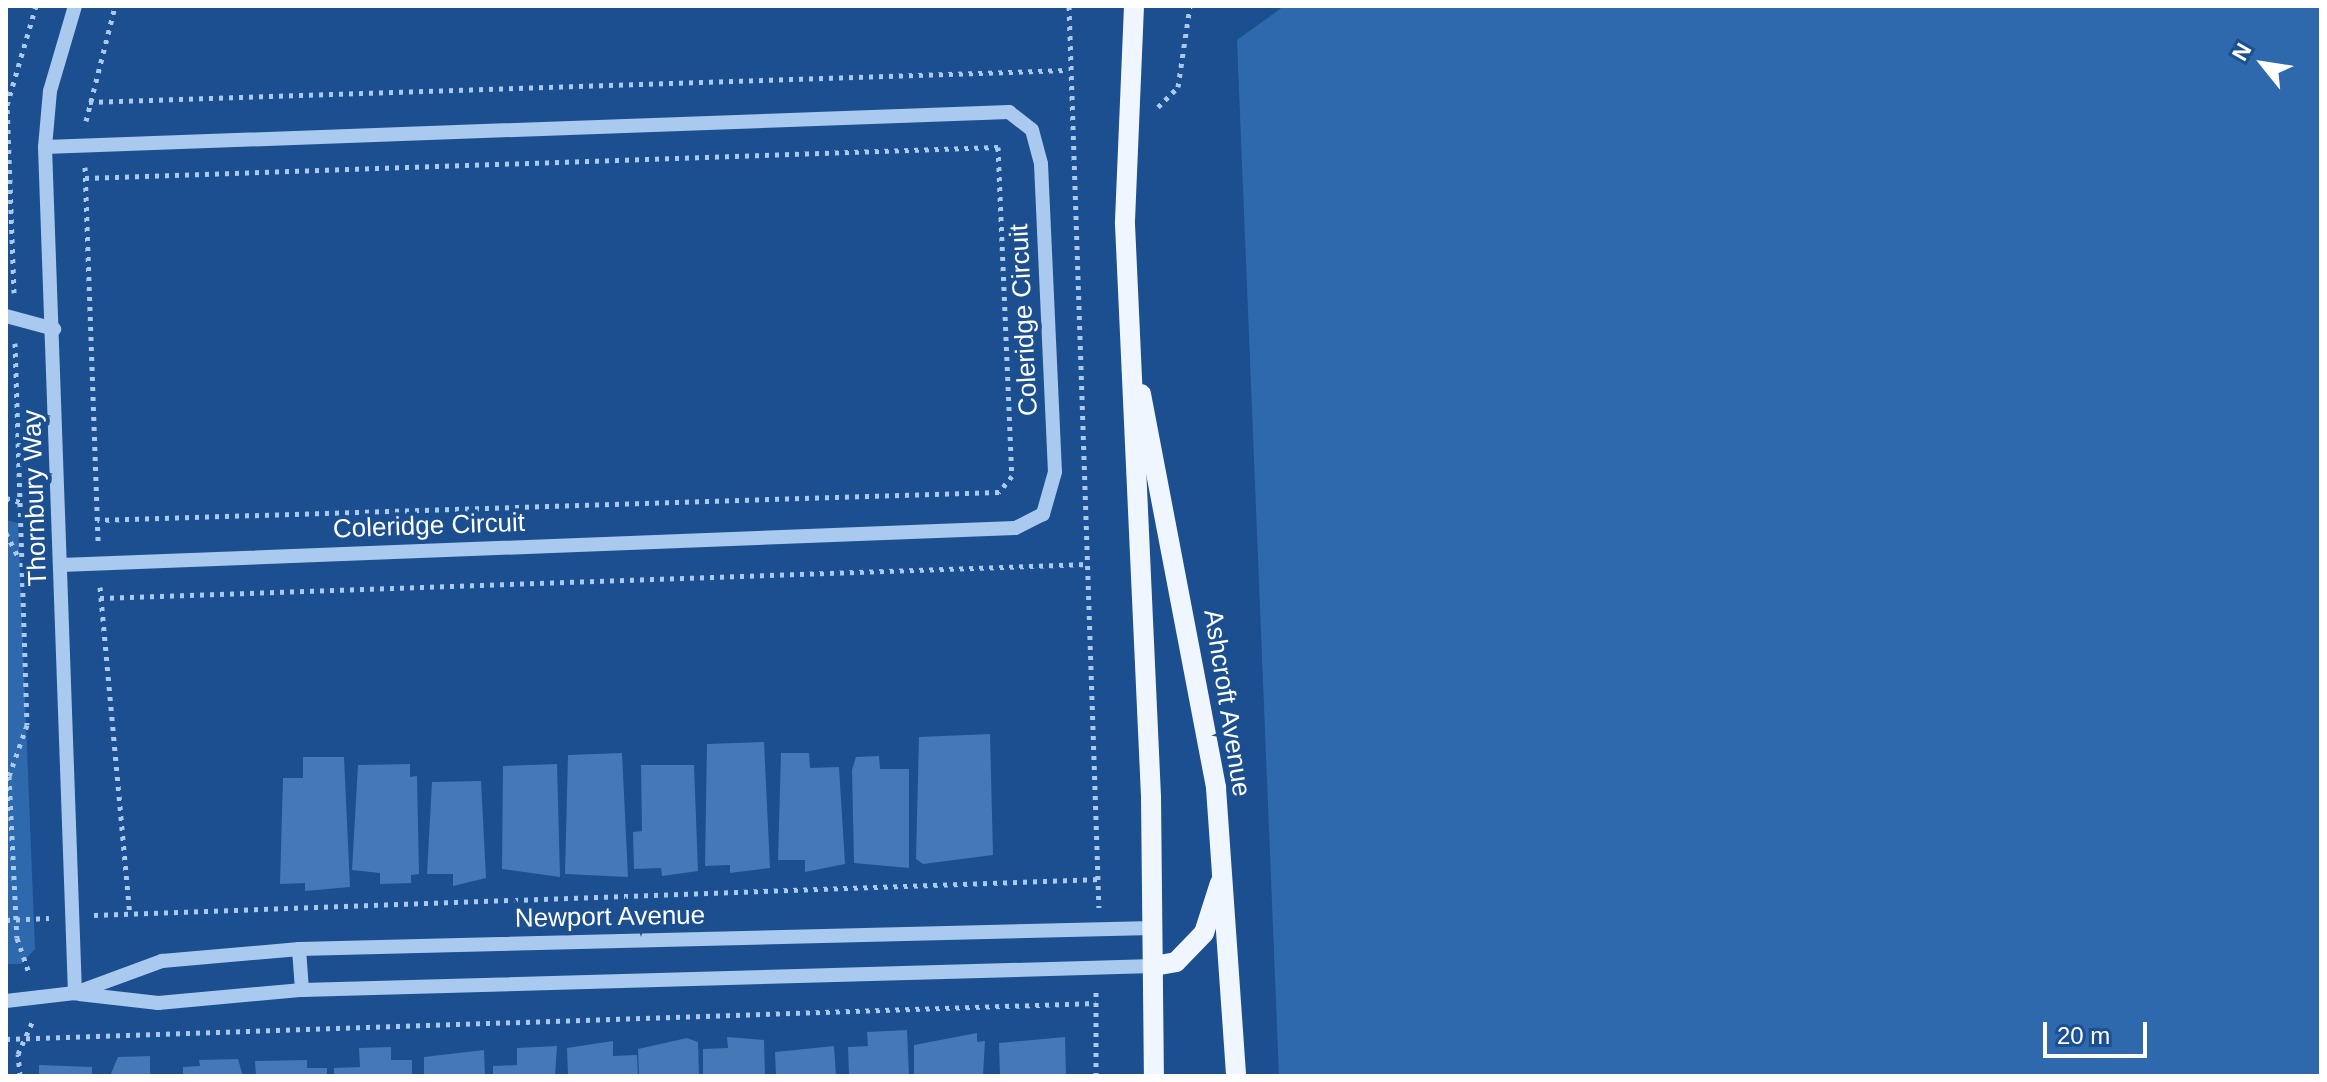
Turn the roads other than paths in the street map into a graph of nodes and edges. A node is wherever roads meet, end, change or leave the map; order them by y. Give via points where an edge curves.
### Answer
1 (75, 6) edge
2 (1134, 6) edge
3 (1149, 6) edge
4 (1133, 61) junction
5 (45, 147) junction
6 (10, 317) edge
7 (54, 329) junction
8 (1131, 343) junction
9 (61, 565) junction
10 (1223, 861) junction
11 (1153, 928) junction
12 (299, 949) junction
13 (1154, 966) junction
14 (302, 990) junction
15 (75, 993) junction
16 (6, 1001) edge
17 (1154, 1076) edge
18 (1236, 1076) edge

1 - 5 street, Thornbury Way via 50,91
2 - 4 main road, Ashcroft Avenue
3 - 4 main road, Ashcroft Avenue
4 - 8 main road, Ashcroft Avenue via 1126,138
5 - 7 street, Thornbury Way
5 - 9 street, Coleridge Circuit via 83,140 1009,112 1032,130 1041,164 1055,472 1043,514 1015,528
6 - 7 street
7 - 9 street, Thornbury Way
8 - 10 main road, Ashcroft Avenue via 1189,625
8 - 11 main road, Ashcroft Avenue
9 - 15 street, Thornbury Way
10 - 13 main road via 1204,933 1176,962
10 - 18 main road, Ashcroft Avenue
11 - 12 street, Newport Avenue
11 - 13 main road, Ashcroft Avenue
12 - 14 street
12 - 15 street, Newport Avenue via 162,961
13 - 14 street, Newport Avenue
13 - 17 main road, Ashcroft Avenue
14 - 15 street, Newport Avenue via 158,1003
15 - 16 street, Newport Avenue

